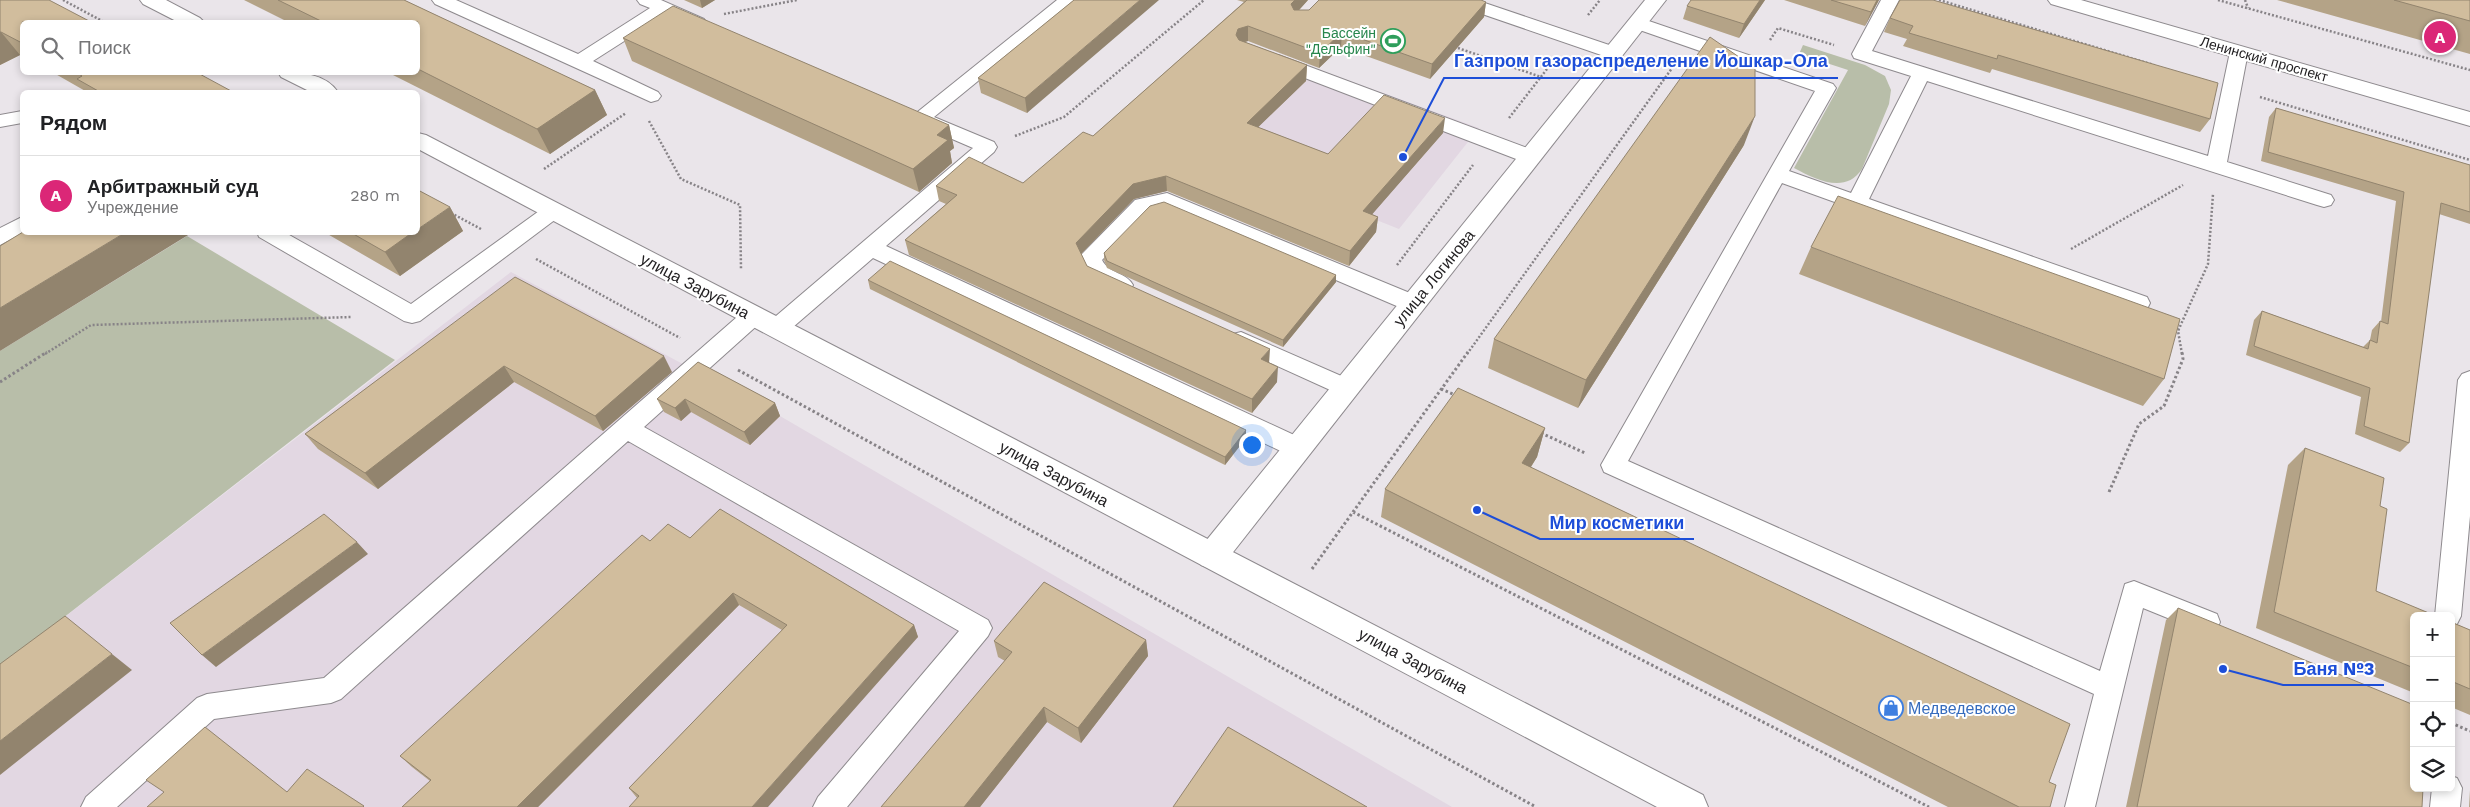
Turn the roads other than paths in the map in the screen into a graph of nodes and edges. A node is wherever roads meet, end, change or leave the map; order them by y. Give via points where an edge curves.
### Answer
1 (150, 0) edge
2 (441, 0) edge
3 (646, 0) edge
4 (1068, 0) edge
5 (1656, 0) edge
6 (1890, 0) edge
7 (2058, 0) edge
8 (1468, 1) edge
9 (663, 8) junction
10 (189, 20) edge
11 (1637, 24) junction
12 (711, 28) edge
13 (2239, 52) junction
14 (1256, 53) edge
15 (1614, 53) junction
16 (579, 62) junction
17 (1922, 73) junction
18 (295, 75) edge
19 (323, 90) edge
20 (651, 96) road end
21 (902, 111) edge
22 (20, 117) edge
23 (920, 118) junction
24 (2470, 119) edge
25 (0, 121) edge
26 (420, 141) edge
27 (1531, 157) junction
28 (2216, 166) junction
29 (1777, 174) junction
30 (2324, 200) dead end
31 (1857, 202) junction
32 (553, 211) junction
33 (20, 225) edge
34 (272, 235) edge
35 (0, 238) edge
36 (871, 248) junction
37 (1142, 294) edge
38 (2139, 303) edge
39 (1414, 304) junction
40 (765, 322) junction
41 (1222, 331) edge
42 (2470, 380) edge
43 (1347, 388) junction
44 (626, 429) junction
45 (1298, 448) junction
46 (1212, 556) junction
47 (2448, 612) edge
48 (2233, 633) edge
49 (2110, 688) junction
50 (2446, 792) edge
51 (96, 807) edge
52 (828, 807) edge
53 (1691, 807) edge
54 (2080, 807) edge
55 (2445, 807) edge

1 - 10 street
2 - 16 lane
3 - 9 lane
4 - 23 lane
5 - 11 street, улица Логинова
6 - 17 lane via 1861,54
7 - 13 street, Ленинский проспект
8 - 15 lane
9 - 12 lane
9 - 16 lane
11 - 15 street, улица Логинова
11 - 29 lane via 1826,88
13 - 24 street, Ленинский проспект
13 - 28 lane
14 - 27 lane
15 - 27 street, улица Логинова
16 - 20 lane
17 - 28 lane
17 - 31 lane
18 - 19 street
21 - 23 lane
22 - 25 lane
23 - 36 lane via 987,147
26 - 32 street, улица Зарубина
27 - 39 street, улица Логинова
28 - 30 lane
29 - 31 lane
29 - 49 lane via 1613,465
31 - 38 lane
32 - 34 lane via 412,315
32 - 40 street, улица Зарубина
33 - 35 lane
36 - 40 lane
36 - 45 lane
37 - 39 lane via 1098,274 1090,260 1142,205 1166,200
39 - 43 street, улица Логинова
40 - 44 lane via 711,354
40 - 46 street, улица Зарубина
41 - 43 lane
42 - 47 lane
43 - 45 street, улица Логинова
44 - 51 lane via 331,690 207,707
44 - 52 lane via 978,628
45 - 46 street, улица Логинова
46 - 53 street, улица Зарубина
48 - 49 lane via 2134,592
49 - 54 lane
50 - 55 lane

